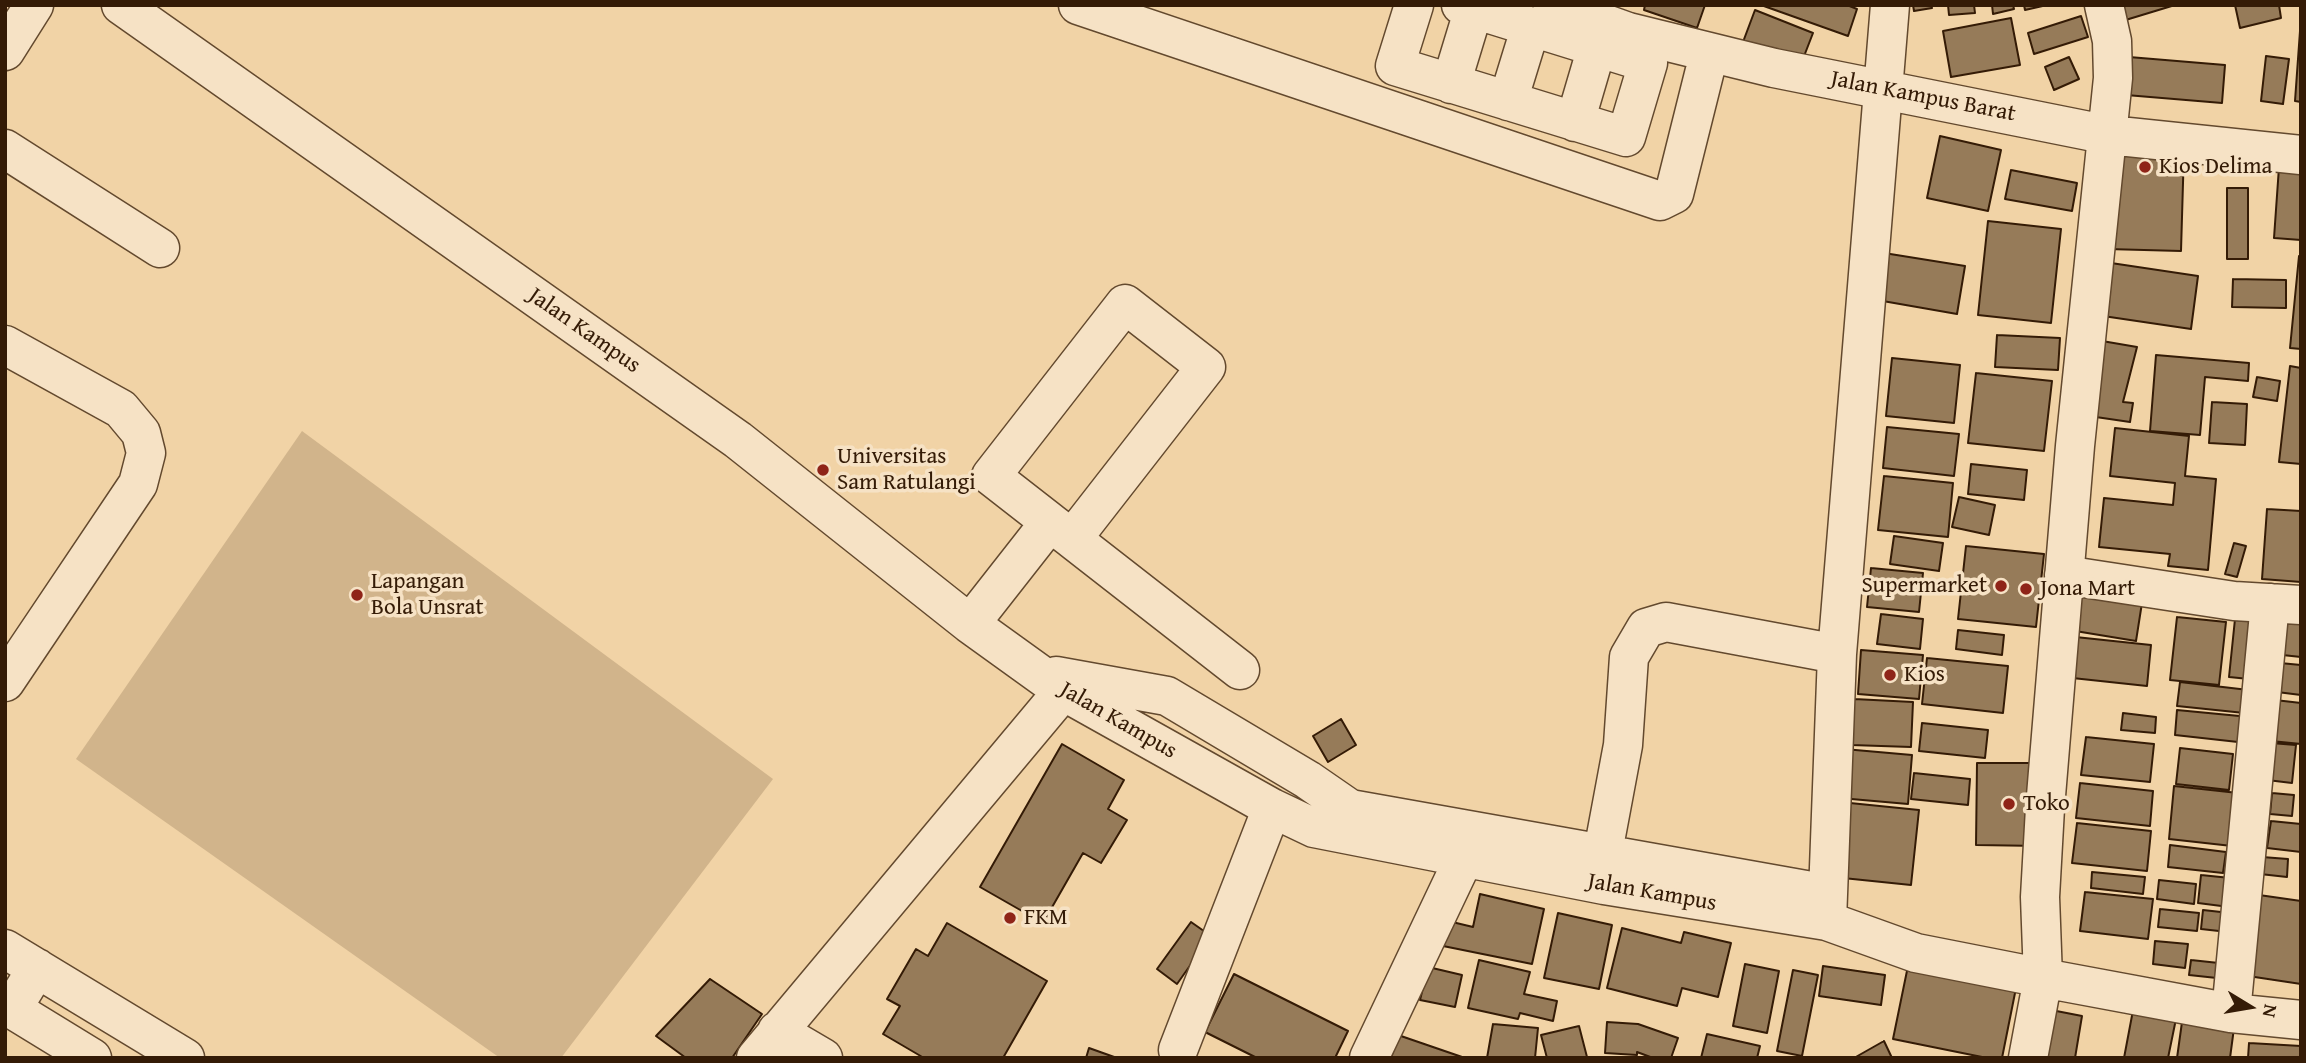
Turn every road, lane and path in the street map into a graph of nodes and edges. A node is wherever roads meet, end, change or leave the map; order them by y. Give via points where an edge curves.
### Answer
1 (34, 5) edge
2 (121, 5) edge
3 (1078, 5) edge
4 (1414, 5) edge
5 (1890, 5) edge
6 (2104, 5) edge
7 (1470, 7) edge
8 (1542, 16) edge
9 (1597, 47) junction
10 (5, 51) edge
11 (1709, 54) junction
12 (1451, 84) junction
13 (1886, 88) junction
14 (1508, 101) junction
15 (1575, 122) junction
16 (2109, 135) junction
17 (5, 149) edge
18 (2301, 155) edge
19 (160, 248) dead end
20 (5, 345) edge
21 (1061, 530) junction
22 (2064, 575) junction
23 (2285, 604) edge
24 (970, 624) junction
25 (1837, 654) junction
26 (1240, 670) dead end
27 (5, 682) edge
28 (1050, 682) junction
29 (1272, 808) junction
30 (1603, 852) junction
31 (1465, 856) junction
32 (1828, 907) junction
33 (21, 958) edge
34 (2043, 978) junction
35 (8, 1007) edge
36 (2231, 1013) junction
37 (2301, 1020) edge
38 (766, 1044) edge
39 (1178, 1050) dead end
40 (92, 1058) edge
41 (185, 1058) edge
42 (822, 1058) edge
43 (1369, 1058) edge
44 (2028, 1058) edge

1 - 10 street
2 - 24 street, Jalan Kampus via 738,440
3 - 11 street via 1660,201 1674,194
4 - 12 street via 1395,66
5 - 13 street
6 - 16 street via 2112,41
7 - 8 street
7 - 12 street
8 - 9 street
8 - 11 street, Jalan Kampus Barat
8 - 14 street
9 - 15 street
9 - 15 street via 1648,63 1626,137
11 - 13 street, Jalan Kampus Barat
12 - 14 street
13 - 16 street, Jalan Kampus Barat
13 - 25 street
14 - 15 street
16 - 18 street, Jalan Kampus Barat
16 - 22 street
17 - 19 street
20 - 27 street via 121,409 141,433 146,453 138,484
21 - 21 street via 991,476 1125,304 1206,368
21 - 24 street
21 - 26 street
22 - 23 street via 2150,590
22 - 34 street via 2040,897
23 - 36 street
24 - 28 street, Jalan Kampus
25 - 30 street via 1665,622 1646,628 1629,657 1623,746
25 - 32 street
28 - 29 street, Jalan Kampus
28 - 30 street, Jalan Kampus via 1167,696 1350,809
28 - 38 street
29 - 31 street, Jalan Kampus via 1314,828
29 - 39 street
30 - 32 street, Jalan Kampus
31 - 32 street, Jalan Kampus via 1604,885
31 - 43 street
32 - 34 street, Jalan Kampus via 1916,953
33 - 35 street
33 - 41 street
34 - 36 street, Jalan Kampus
34 - 44 street
35 - 40 street
36 - 37 street, Jalan Kampus
38 - 42 street

